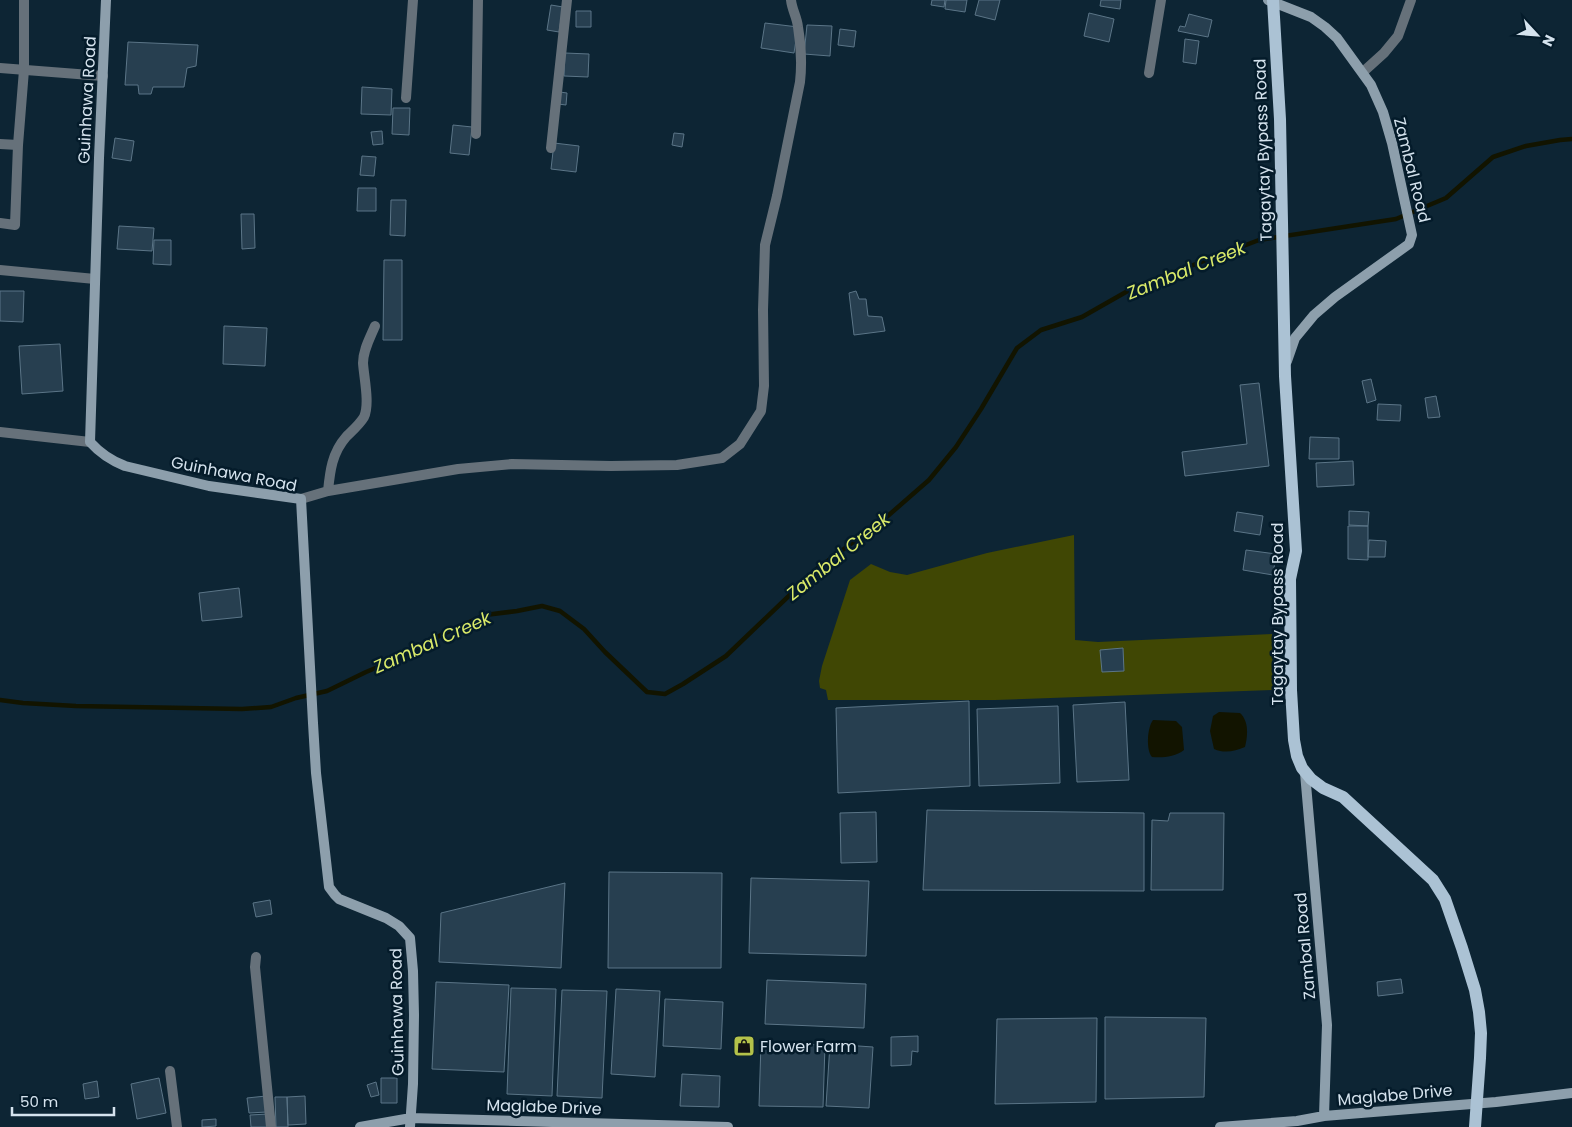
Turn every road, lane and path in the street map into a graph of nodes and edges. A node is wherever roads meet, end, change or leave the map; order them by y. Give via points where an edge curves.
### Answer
1 (24, 0) edge
2 (106, 0) edge
3 (413, 0) edge
4 (478, 0) edge
5 (567, 0) edge
6 (791, 0) edge
7 (1161, 0) edge
8 (1410, 0) edge
9 (1272, 1) edge
10 (0, 68) edge
11 (24, 70) junction
12 (1363, 72) junction
13 (1149, 73) dead end
14 (103, 76) junction
15 (406, 98) dead end
16 (476, 134) dead end
17 (0, 144) edge
18 (18, 145) junction
19 (551, 148) dead end
20 (0, 224) edge
21 (0, 270) edge
22 (95, 279) junction
23 (375, 326) dead end
24 (1285, 376) junction
25 (0, 432) edge
26 (90, 442) junction
27 (328, 491) junction
28 (301, 499) junction
29 (1305, 773) junction
30 (256, 957) dead end
31 (170, 1071) dead end
32 (1572, 1094) edge
33 (1477, 1104) junction
34 (1324, 1116) junction
35 (410, 1122) edge
36 (177, 1127) edge
37 (271, 1127) edge
38 (360, 1127) edge
39 (715, 1127) edge
40 (728, 1127) edge
41 (1220, 1127) edge
42 (1475, 1127) edge

1 - 11 street
2 - 14 street, Guinhawa Road
3 - 15 street
4 - 16 street
5 - 19 street
6 - 27 street via 802,65 765,245 761,411 740,444 722,458 677,464 512,464 458,469
7 - 13 street
8 - 12 street via 1398,36
9 - 12 street, Zambal Road via 1311,17 1325,27
9 - 24 main road, Tagaytay Bypass Road via 1280,120
10 - 11 street
11 - 14 street
11 - 18 street
12 - 24 street, Zambal Road via 1383,112 1412,238 1409,244 1335,297 1300,330 1288,354
14 - 22 street, Guinhawa Road
17 - 18 street
18 - 20 street via 15,225
21 - 22 street
22 - 26 street, Guinhawa Road
23 - 27 street via 363,362 364,417 340,444 334,456
24 - 29 main road, Tagaytay Bypass Road via 1296,551 1290,579 1291,690 1294,740
25 - 26 street
26 - 28 street, Guinhawa Road via 116,463 125,466 209,486
27 - 28 street
28 - 35 street, Guinhawa Road via 316,773 329,887 339,899 386,918 410,938 414,1015
29 - 33 main road, Tagaytay Bypass Road via 1323,788 1343,798 1441,891 1462,948 1479,1012
29 - 34 street, Zambal Road via 1327,1025
30 - 37 street
31 - 36 street
32 - 33 street, Maglabe Drive
33 - 34 street, Maglabe Drive
33 - 42 main road, Tagaytay Bypass Road
34 - 41 street, Maglabe Drive
35 - 38 street, Maglabe Drive
35 - 39 street, Maglabe Drive
39 - 40 street, Maglabe Drive

